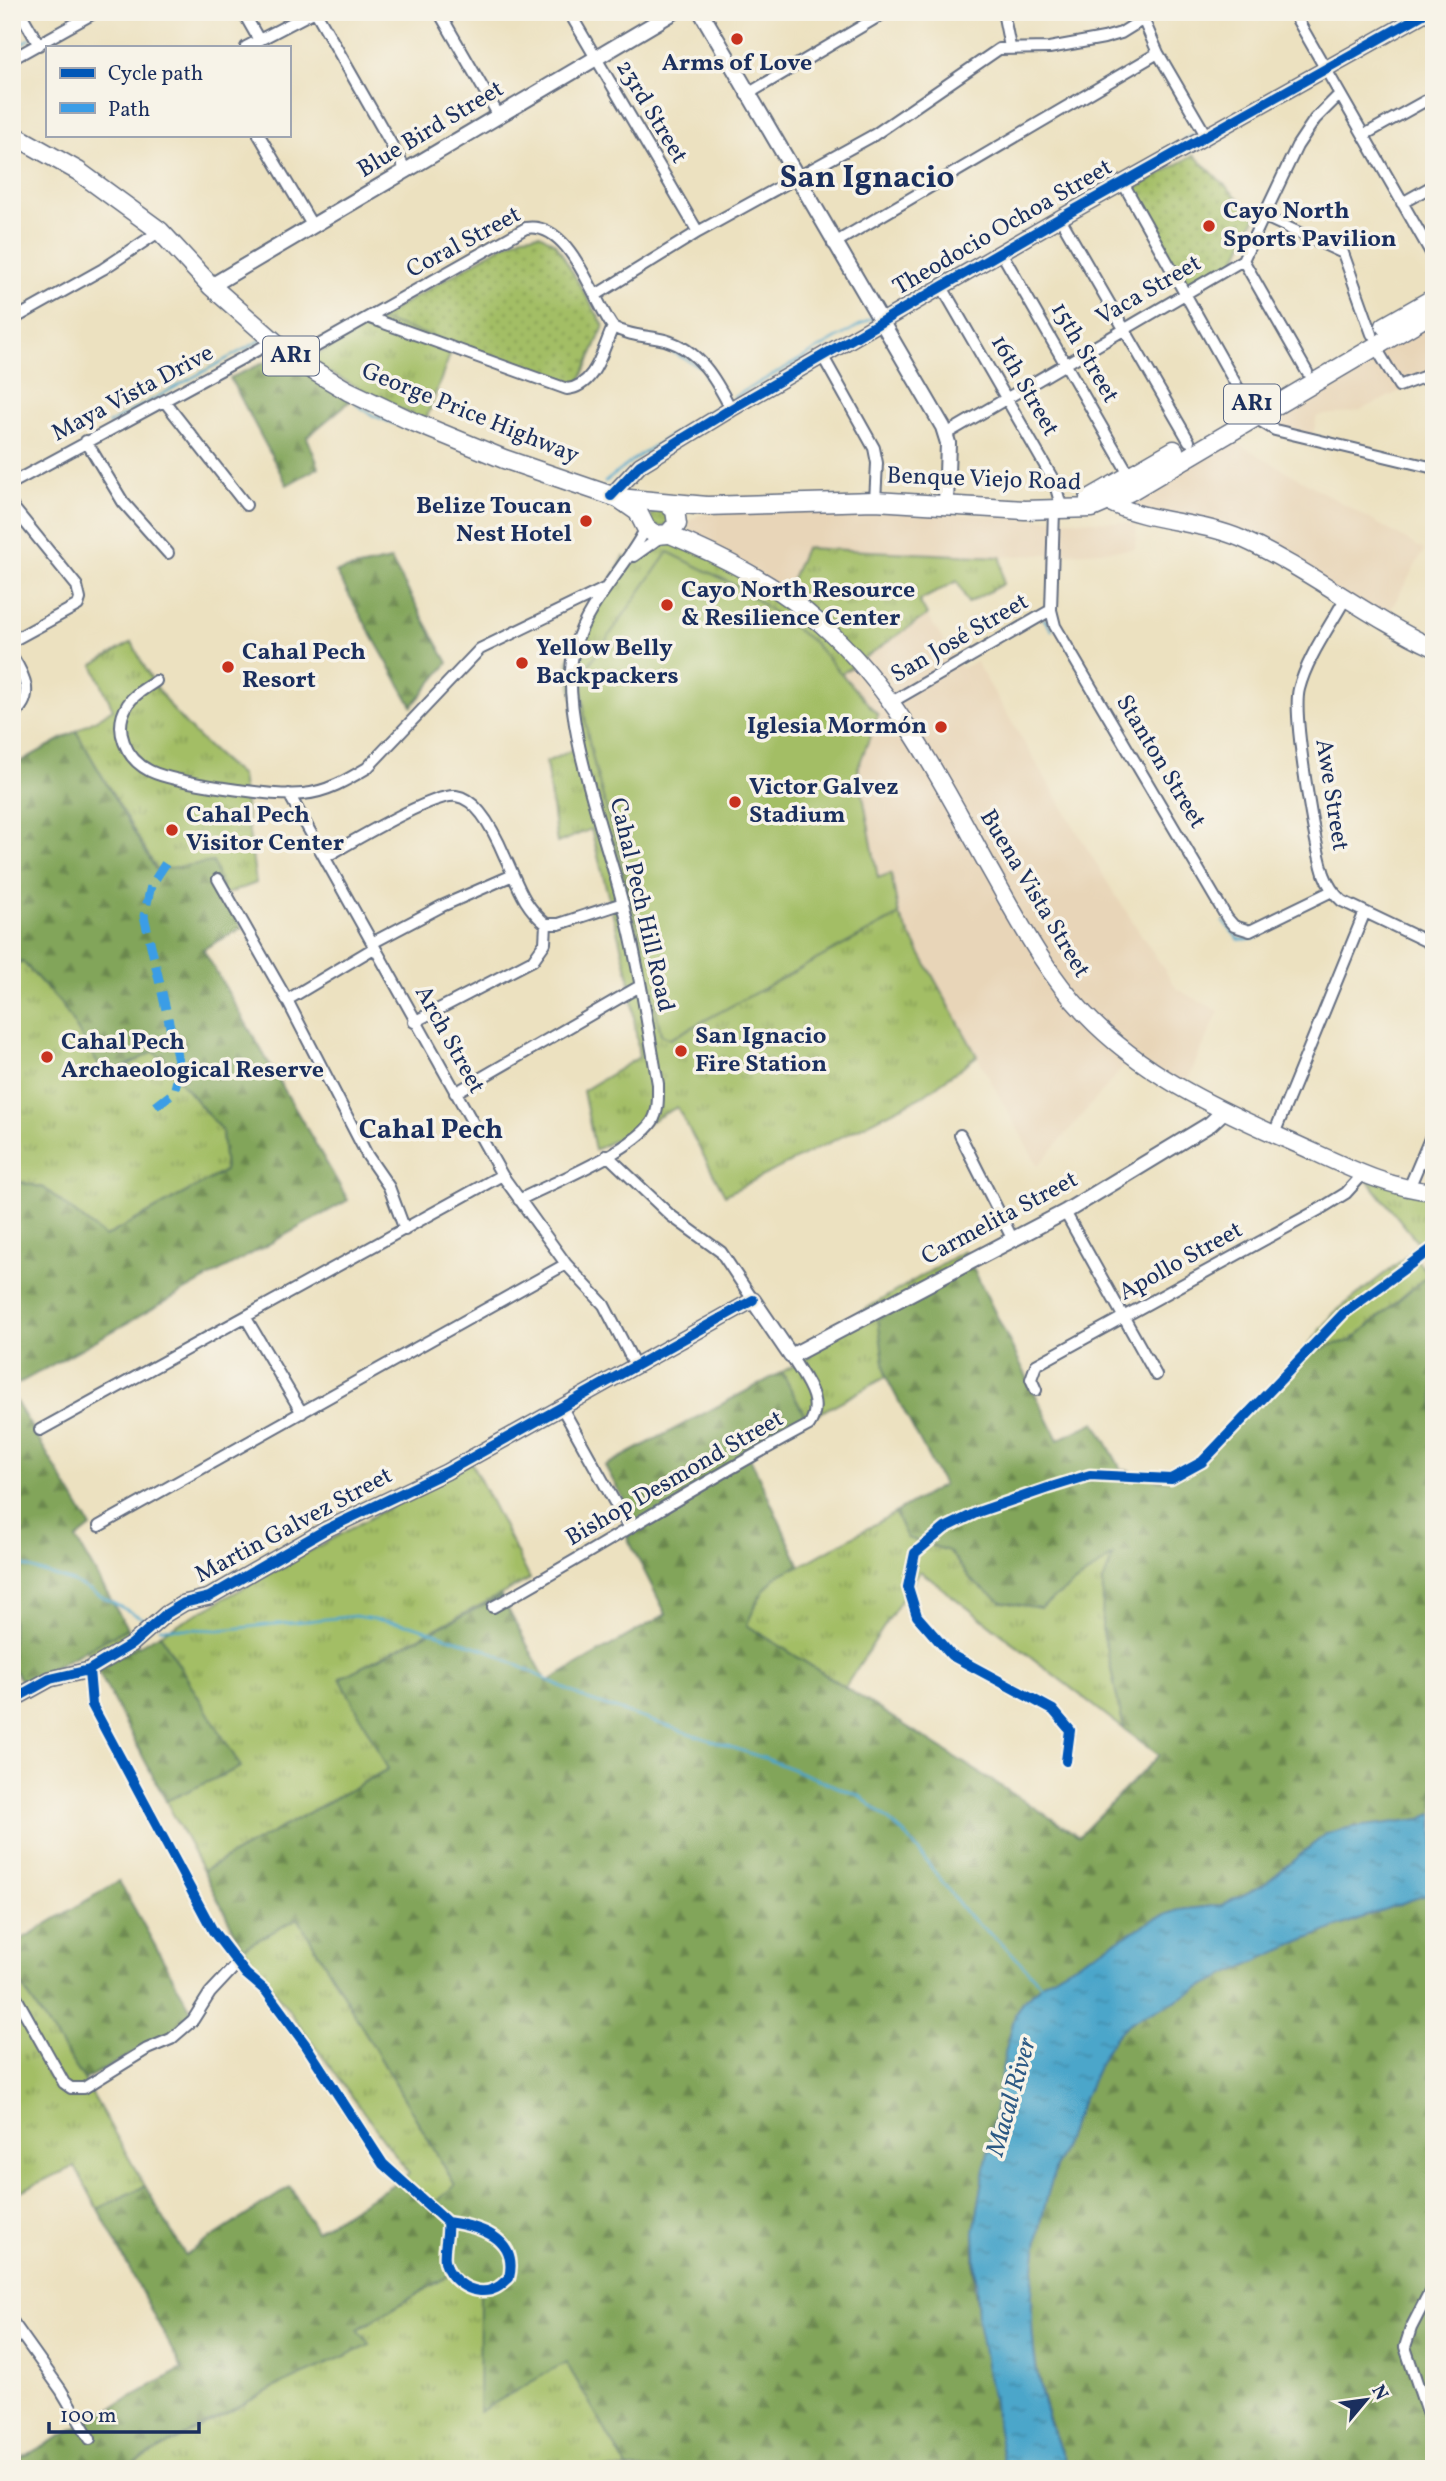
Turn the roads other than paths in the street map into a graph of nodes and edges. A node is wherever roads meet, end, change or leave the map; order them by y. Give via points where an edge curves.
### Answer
1 (20, 12) edge
2 (96, 12) edge
3 (243, 12) edge
4 (314, 12) edge
5 (439, 12) edge
6 (569, 12) edge
7 (674, 12) edge
8 (701, 12) edge
9 (886, 12) edge
10 (1003, 12) edge
11 (1155, 12) edge
12 (1293, 12) edge
13 (1427, 12) edge
14 (1142, 17) edge
15 (259, 40) junction
16 (38, 45) junction
17 (248, 46) edge
18 (1010, 47) junction
19 (1158, 53) junction
20 (12, 59) edge
21 (595, 59) junction
22 (1325, 69) junction
23 (746, 95) junction
24 (1339, 95) junction
25 (1434, 96) edge
26 (499, 116) junction
27 (12, 134) edge
28 (1364, 135) junction
29 (260, 136) edge
30 (1207, 137) junction
31 (407, 172) junction
32 (794, 177) junction
33 (1123, 183) junction
34 (1434, 185) edge
35 (1402, 203) junction
36 (1265, 216) junction
37 (1060, 218) junction
38 (312, 225) junction
39 (160, 231) junction
40 (698, 232) junction
41 (833, 244) junction
42 (1001, 252) junction
43 (1434, 258) edge
44 (1243, 260) junction
45 (211, 286) junction
46 (942, 287) junction
47 (1185, 293) junction
48 (596, 295) junction
49 (1434, 298) edge
50 (1434, 312) edge
51 (370, 318) junction
52 (12, 320) edge
53 (881, 322) junction
54 (613, 327) junction
55 (1126, 329) junction
56 (1373, 340) junction
57 (274, 341) junction
58 (821, 355) junction
59 (294, 359) junction
60 (1067, 364) junction
61 (1307, 372) junction
62 (1434, 373) edge
63 (1007, 399) junction
64 (165, 402) junction
65 (731, 409) junction
66 (1251, 411) junction
67 (946, 435) junction
68 (86, 441) junction
69 (1189, 441) junction
70 (1434, 468) edge
71 (1130, 476) junction
72 (12, 483) edge
73 (615, 497) junction
74 (875, 501) junction
75 (1108, 502) junction
76 (664, 503) junction
77 (246, 505) dead end
78 (946, 505) junction
79 (12, 506) edge
80 (707, 506) junction
81 (1062, 509) junction
82 (662, 528) junction
83 (168, 552) dead end
84 (629, 560) junction
85 (607, 588) junction
86 (1345, 599) junction
87 (1051, 610) junction
88 (12, 641) edge
89 (1434, 648) edge
90 (12, 656) edge
91 (156, 681) dead end
92 (890, 703) junction
93 (12, 715) edge
94 (289, 794) junction
95 (325, 857) junction
96 (513, 875) junction
97 (218, 879) dead end
98 (1332, 891) junction
99 (623, 903) junction
100 (1364, 914) junction
101 (546, 924) junction
102 (1434, 945) edge
103 (373, 946) junction
104 (640, 986) junction
105 (288, 1000) junction
106 (414, 1022) junction
107 (455, 1094) junction
108 (1223, 1112) junction
109 (1434, 1129) edge
110 (1274, 1134) junction
111 (960, 1135) dead end
112 (607, 1156) junction
113 (1364, 1173) junction
114 (502, 1175) junction
115 (1409, 1188) junction
116 (1434, 1192) edge
117 (519, 1199) junction
118 (1065, 1212) junction
119 (405, 1230) junction
120 (1013, 1240) junction
121 (1434, 1247) edge
122 (566, 1264) junction
123 (753, 1300) junction
124 (1125, 1317) junction
125 (246, 1318) junction
126 (791, 1356) junction
127 (635, 1365) junction
128 (1156, 1375) dead end
129 (1036, 1390) dead end
130 (561, 1406) junction
131 (302, 1413) junction
132 (40, 1430) dead end
133 (99, 1526) dead end
134 (629, 1528) junction
135 (494, 1607) dead end
136 (89, 1670) junction
137 (12, 1700) edge
138 (1066, 1761) dead end
139 (238, 1963) junction
140 (12, 1990) edge
141 (447, 2222) junction
142 (1434, 2283) edge
143 (12, 2322) edge
144 (1434, 2433) edge
145 (90, 2439) dead end

1 - 16 street
2 - 16 street
3 - 15 street
4 - 15 street
4 - 31 street
5 - 26 street
6 - 21 street, 23rd Street
7 - 21 street, Blue Bird Street
8 - 23 street
9 - 23 street
10 - 18 street
11 - 14 street
12 - 22 street
13 - 22 street, Theodocio Ochoa Street
14 - 18 street via 1121,33 1072,45
14 - 19 street
15 - 17 street
16 - 20 street
18 - 32 street via 988,55 874,135
19 - 30 street
19 - 41 street
21 - 26 street, Blue Bird Street
21 - 40 street, 23rd Street
22 - 24 street
22 - 30 street, Theodocio Ochoa Street
23 - 32 street
24 - 28 street
24 - 36 street via 1306,130
25 - 28 street
26 - 31 street, Blue Bird Street
27 - 39 highway, George Price Highway / AR1 via 78,172
28 - 35 street
29 - 38 street
30 - 33 street, Theodocio Ochoa Street
31 - 38 street, Blue Bird Street
32 - 40 street
32 - 41 street
33 - 37 street, Theodocio Ochoa Street
33 - 47 street
34 - 35 street
35 - 43 street
36 - 44 street
36 - 56 street via 1343,254
37 - 42 street, Theodocio Ochoa Street
37 - 55 street, 15th Street
38 - 45 street, Blue Bird Street
39 - 45 highway, George Price Highway / AR1
39 - 52 street
40 - 48 street
41 - 53 street
42 - 46 street, Theodocio Ochoa Street
42 - 60 street, 15th Street
44 - 47 street, Vaca Street
44 - 61 street
45 - 57 highway, George Price Highway / AR1
46 - 53 street, Theodocio Ochoa Street
46 - 63 street, 16th Street
47 - 55 street, Vaca Street
47 - 66 street
48 - 51 street, Coral Street via 561,240 536,226 474,256
48 - 54 street, Coral Street
49 - 56 highway, AR1
50 - 56 highway, AR1
51 - 54 street via 567,389 585,383 592,374
51 - 59 street, Coral Street
53 - 58 street, Theodocio Ochoa Street
53 - 67 street
54 - 65 street via 666,340 694,356 711,372
55 - 60 street, Vaca Street
55 - 69 street, 15th Street
56 - 61 highway, AR1
56 - 62 street via 1399,386
56 - 66 highway, AR1
57 - 59 highway, George Price Highway / AR1
57 - 64 street, Maya Vista Drive
58 - 65 street, Theodocio Ochoa Street
58 - 74 street via 874,448
59 - 73 highway, George Price Highway / AR1 via 409,420
60 - 63 street, Vaca Street
60 - 71 street, 15th Street
61 - 66 highway, AR1
63 - 67 street, Vaca Street
63 - 81 street, 16th Street via 1054,481
64 - 68 street, Maya Vista Drive
64 - 77 street
65 - 73 street, Theodocio Ochoa Street via 640,465
66 - 69 highway, AR1
66 - 70 street via 1275,430
66 - 75 highway, AR1
67 - 78 street
68 - 72 street, Maya Vista Drive
68 - 83 street via 122,502
69 - 71 highway, AR1
71 - 81 highway, AR1
73 - 76 highway, George Price Highway / AR1
73 - 82 highway, George Price Highway / AR1
74 - 78 highway, Benque Viejo Road / AR1
74 - 80 highway, Benque Viejo Road / AR1
75 - 81 highway, Benque Viejo Road / AR1 via 1092,508
75 - 86 main road, Benque Viejo Road via 1136,514 1222,531 1247,541
76 - 80 highway, Benque Viejo Road / AR1
76 - 82 highway via 675,510
76 - 82 highway via 648,508
78 - 81 highway, Benque Viejo Road / AR1
79 - 88 street via 77,586 80,599 78,605
80 - 82 highway, Benque Viejo Road / AR1
81 - 87 street, Stanton Street
82 - 84 street, Cahal Pech Hill Road
82 - 84 street, Cahal Pech Hill Road
82 - 92 main road, Buena Vista Street via 760,579 821,624 845,646
84 - 85 street, Cahal Pech Hill Road
85 - 94 street via 480,649 367,768 328,789
85 - 99 street, Cahal Pech Hill Road via 575,646 571,687 580,741
86 - 89 main road, Benque Viejo Road
86 - 98 street, Awe Street via 1307,667 1297,702 1321,862
87 - 92 street, San José Street
87 - 98 street, Stanton Street via 1055,626 1234,926 1258,928
90 - 93 street via 27,695
91 - 94 street via 137,694 122,716 124,744 140,765 172,778
92 - 108 main road, Buena Vista Street via 936,773 1055,980 1120,1046 1181,1090
94 - 95 street, Arch Street
95 - 96 street via 426,804 456,796 490,825
95 - 103 street, Arch Street
96 - 101 street via 528,909
96 - 103 street via 442,906
97 - 105 street
98 - 100 street
99 - 101 street
99 - 104 street, Cahal Pech Hill Road
100 - 102 street
100 - 110 street
101 - 106 street via 545,943 533,960
103 - 105 street
103 - 106 street, Arch Street
104 - 107 street
104 - 112 street, Cahal Pech Hill Road via 658,1104 643,1132
105 - 119 street via 367,1156 388,1187
106 - 107 street, Arch Street
107 - 114 street, Arch Street
108 - 110 main road, Buena Vista Street
108 - 118 street, Carmelita Street
109 - 115 street
110 - 113 main road, Buena Vista Street
111 - 120 street
112 - 117 street, Cahal Pech Hill Road
112 - 123 street via 670,1215 721,1252
113 - 115 main road, Buena Vista Street
113 - 124 street, Apollo Street via 1320,1209
114 - 117 street, Arch Street
114 - 119 street
115 - 116 main road, Buena Vista Street
117 - 122 street, Arch Street
118 - 120 street, Carmelita Street
118 - 124 street
119 - 125 street
120 - 126 street, Carmelita Street
121 - 138 street via 1344,1313 1202,1462 1171,1479 1090,1475 1048,1488 945,1528 915,1553 908,1587 917,1616 951,1655 1053,1710 1070,1730
122 - 127 street, Arch Street via 604,1306
122 - 131 street
123 - 126 street
123 - 127 street, Martin Galvez Street
124 - 128 street
124 - 129 street, Apollo Street via 1036,1365 1031,1379
125 - 131 street
125 - 132 street
126 - 134 street, Bishop Desmond Street via 816,1400 817,1413 809,1426 716,1474
127 - 130 street, Martin Galvez Street
130 - 134 street
130 - 136 street, Martin Galvez Street via 446,1472 325,1530 209,1597 184,1603 132,1644
131 - 133 street
134 - 135 street, Bishop Desmond Street
136 - 137 street, Martin Galvez Street via 50,1679
136 - 139 street via 92,1705 213,1931
139 - 140 street via 193,2020 171,2039 84,2088 64,2083
139 - 141 street via 266,1991 305,2044 383,2164
141 - 141 street via 445,2260 450,2275 464,2287 480,2290 496,2289 509,2278 509,2256 500,2240 484,2229
142 - 144 street via 1405,2347
143 - 145 street

